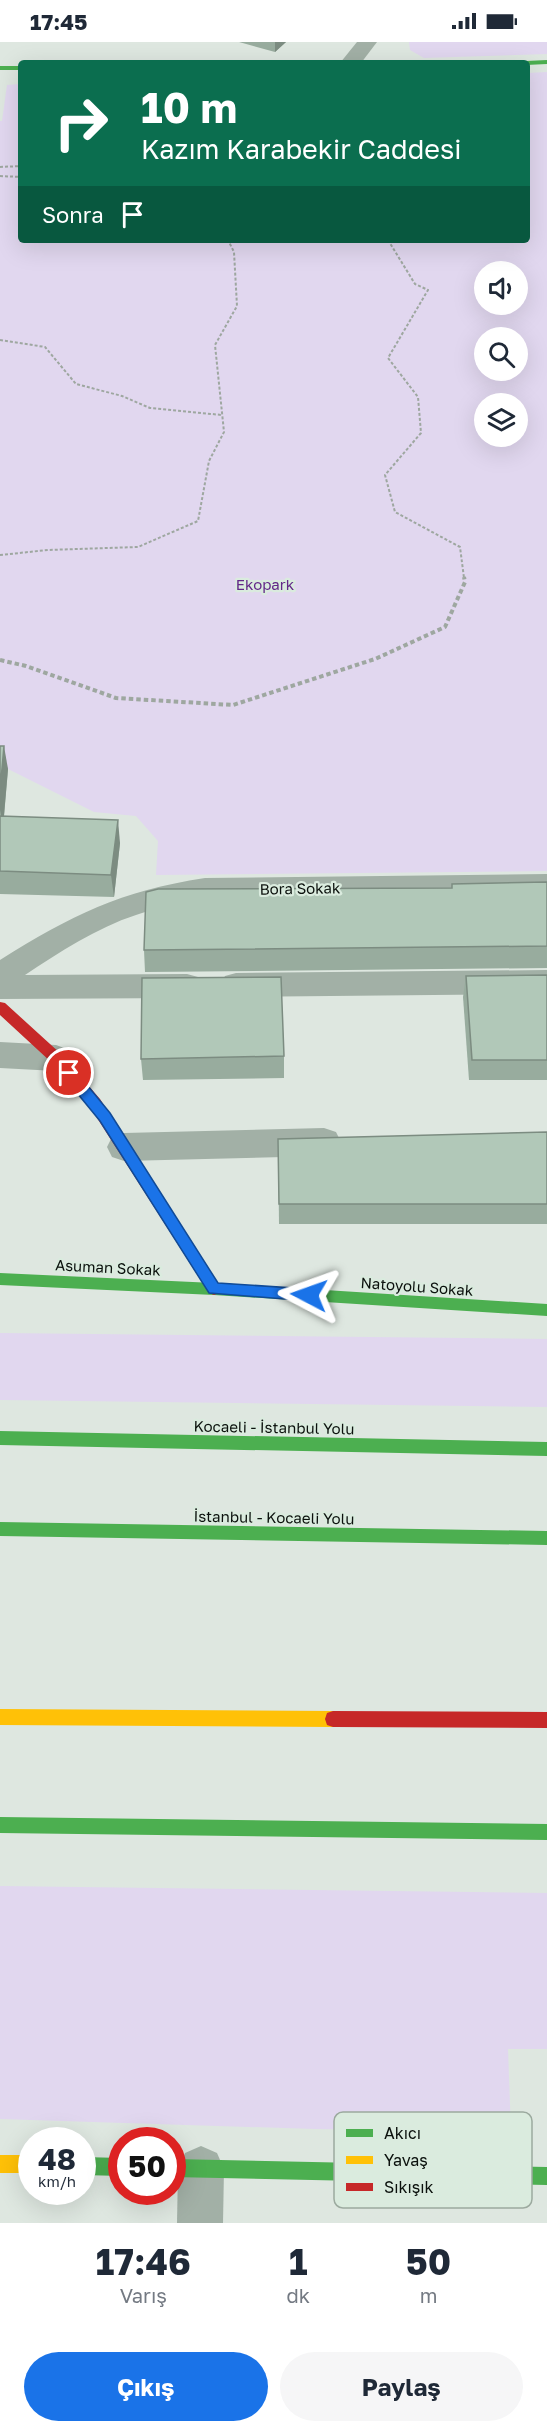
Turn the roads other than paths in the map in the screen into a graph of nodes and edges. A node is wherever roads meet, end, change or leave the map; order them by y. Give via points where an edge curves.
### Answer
1 (367, 42) edge
2 (352, 60) edge
3 (547, 62) edge
4 (530, 63) edge
5 (0, 68) edge
6 (18, 68) edge
7 (547, 885) edge
8 (0, 975) edge
9 (547, 982) edge
10 (0, 987) edge
11 (0, 1007) edge
12 (0, 1055) edge
13 (56, 1058) junction
14 (359, 1142) edge
15 (124, 1147) junction
16 (0, 1279) edge
17 (214, 1289) junction
18 (547, 1310) edge
19 (0, 1438) edge
20 (547, 1449) edge
21 (0, 1529) edge
22 (547, 1538) edge
23 (0, 1717) edge
24 (547, 1720) edge
25 (0, 1825) edge
26 (547, 1832) edge
27 (0, 2164) edge
28 (18, 2164) edge
29 (187, 2169) edge
30 (334, 2172) edge
31 (532, 2176) edge
32 (547, 2176) edge
33 (200, 2223) edge

1 - 2 street
3 - 4 main road
5 - 6 main road
7 - 8 street, Bora Sokak via 205,889 157,897 113,911
9 - 10 street
11 - 13 main road
12 - 13 street
13 - 15 main road via 95,1103
14 - 15 street
15 - 17 main road
16 - 17 main road, Asuman Sokak
17 - 18 main road, Natoyolu Sokak
19 - 20 main road, Kocaeli - İstanbul Yolu
21 - 22 main road, İstanbul - Kocaeli Yolu
23 - 24 main road
25 - 26 main road
27 - 28 main road
29 - 30 main road
29 - 33 street
31 - 32 main road

